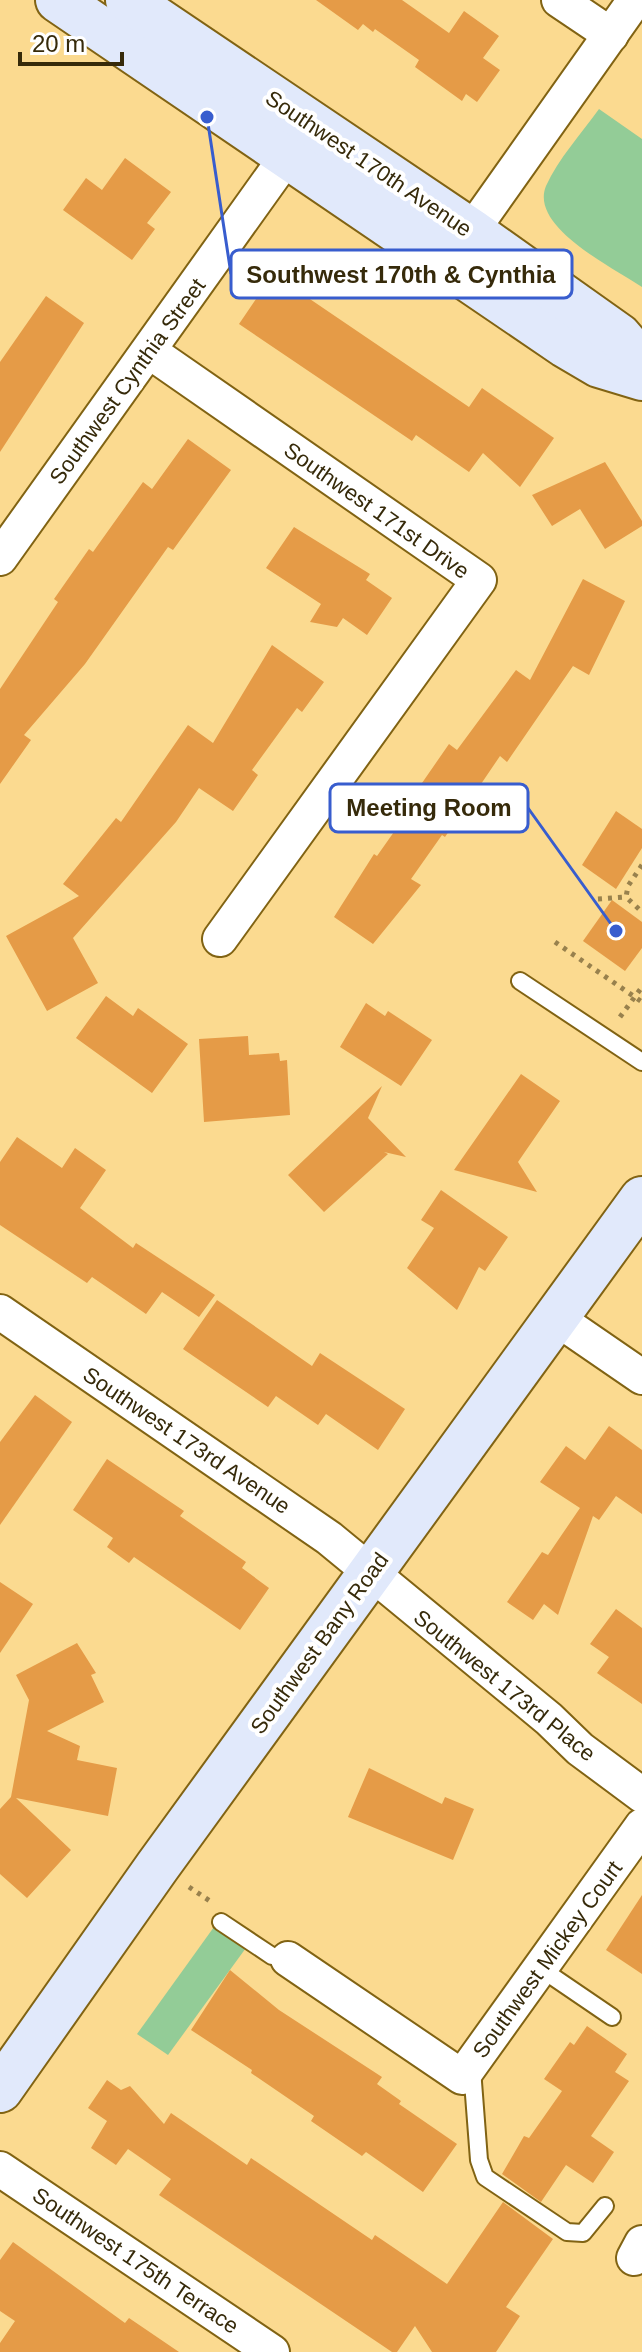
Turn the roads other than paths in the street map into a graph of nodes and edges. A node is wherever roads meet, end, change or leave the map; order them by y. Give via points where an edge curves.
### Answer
1 (58, 0) edge
2 (128, 0) edge
3 (559, 0) edge
4 (635, 0) edge
5 (611, 35) junction
6 (298, 141) junction
7 (460, 247) junction
8 (149, 351) junction
9 (642, 363) edge
10 (642, 378) edge
11 (0, 558) edge
12 (220, 939) dead end
13 (520, 981) dead end
14 (642, 1062) edge
15 (642, 1199) edge
16 (0, 1313) edge
17 (556, 1318) junction
18 (642, 1377) edge
19 (370, 1572) junction
20 (642, 1795) edge
21 (642, 1826) edge
22 (221, 1922) dead end
23 (288, 1959) joint
24 (540, 1968) junction
25 (612, 2017) dead end
26 (471, 2064) junction
27 (0, 2090) edge
28 (0, 2169) edge
29 (605, 2206) dead end
30 (272, 2352) edge

1 - 6 main road, Southwest 170th Avenue
2 - 6 main road, Southwest 170th Avenue
3 - 5 street
4 - 5 street
5 - 7 street
6 - 7 main road, Southwest 170th Avenue
6 - 8 street, Southwest Cynthia Street
7 - 9 main road, Southwest 170th Avenue via 619,336
7 - 10 main road, Southwest 170th Avenue via 588,358
8 - 11 street, Southwest Cynthia Street
8 - 12 street, Southwest 171st Drive via 479,580
13 - 14 lane
15 - 17 main road, Southwest Bany Road
16 - 19 street, Southwest 173rd Avenue via 329,1538
17 - 18 street
17 - 19 main road, Southwest Bany Road
19 - 20 street, Southwest 173rd Place
19 - 27 main road, Southwest Bany Road
21 - 24 street, Southwest Mickey Court
22 - 23 lane via 272,1956
23 - 26 street, Southwest Mickey Court via 462,2077
24 - 25 lane
24 - 26 street, Southwest Mickey Court
26 - 29 lane via 485,2177 567,2232 583,2233
28 - 30 street, Southwest 175th Terrace

